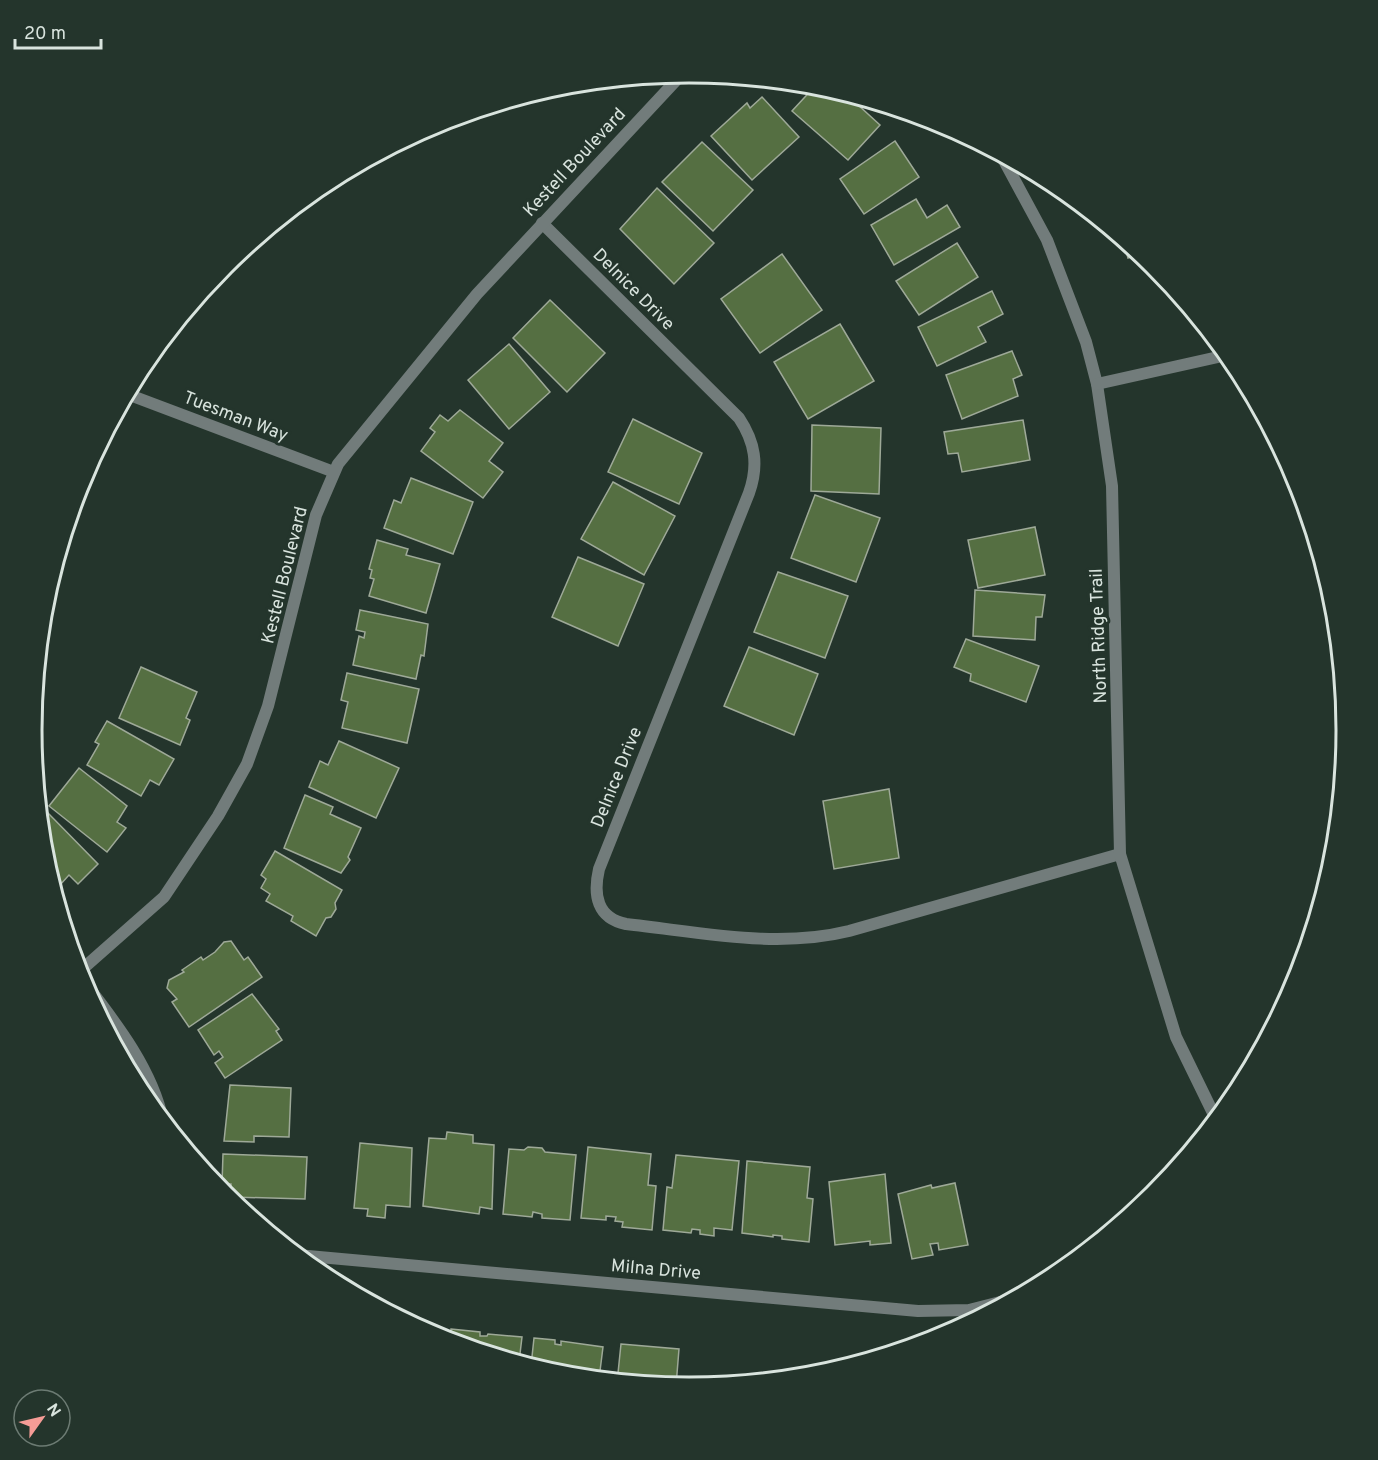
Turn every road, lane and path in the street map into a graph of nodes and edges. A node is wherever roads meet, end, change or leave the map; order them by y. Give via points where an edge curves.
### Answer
1 (673, 83) edge
2 (1008, 168) edge
3 (542, 223) junction
4 (1217, 357) edge
5 (1097, 384) junction
6 (135, 397) edge
7 (334, 472) junction
8 (1120, 854) junction
9 (87, 966) edge
10 (109, 1016) edge
11 (155, 1095) edge
12 (1212, 1110) edge
13 (314, 1257) edge
14 (980, 1307) edge

1 - 3 street, Kestell Boulevard
2 - 5 street, North Ridge Trail via 1047,240 1086,342
3 - 7 street, Kestell Boulevard via 415,367
3 - 8 street, Delnice Drive via 739,418 751,440 755,459 749,493 599,869 596,893 604,914 626,924 805,940
4 - 5 street
5 - 8 street, North Ridge Trail via 1112,486
6 - 7 street, Tuesman Way
7 - 9 street, Kestell Boulevard via 316,515 268,706 247,764 164,897
8 - 12 street, North Ridge Trail via 1176,1037
10 - 11 street
13 - 14 street, Milna Drive via 918,1311

